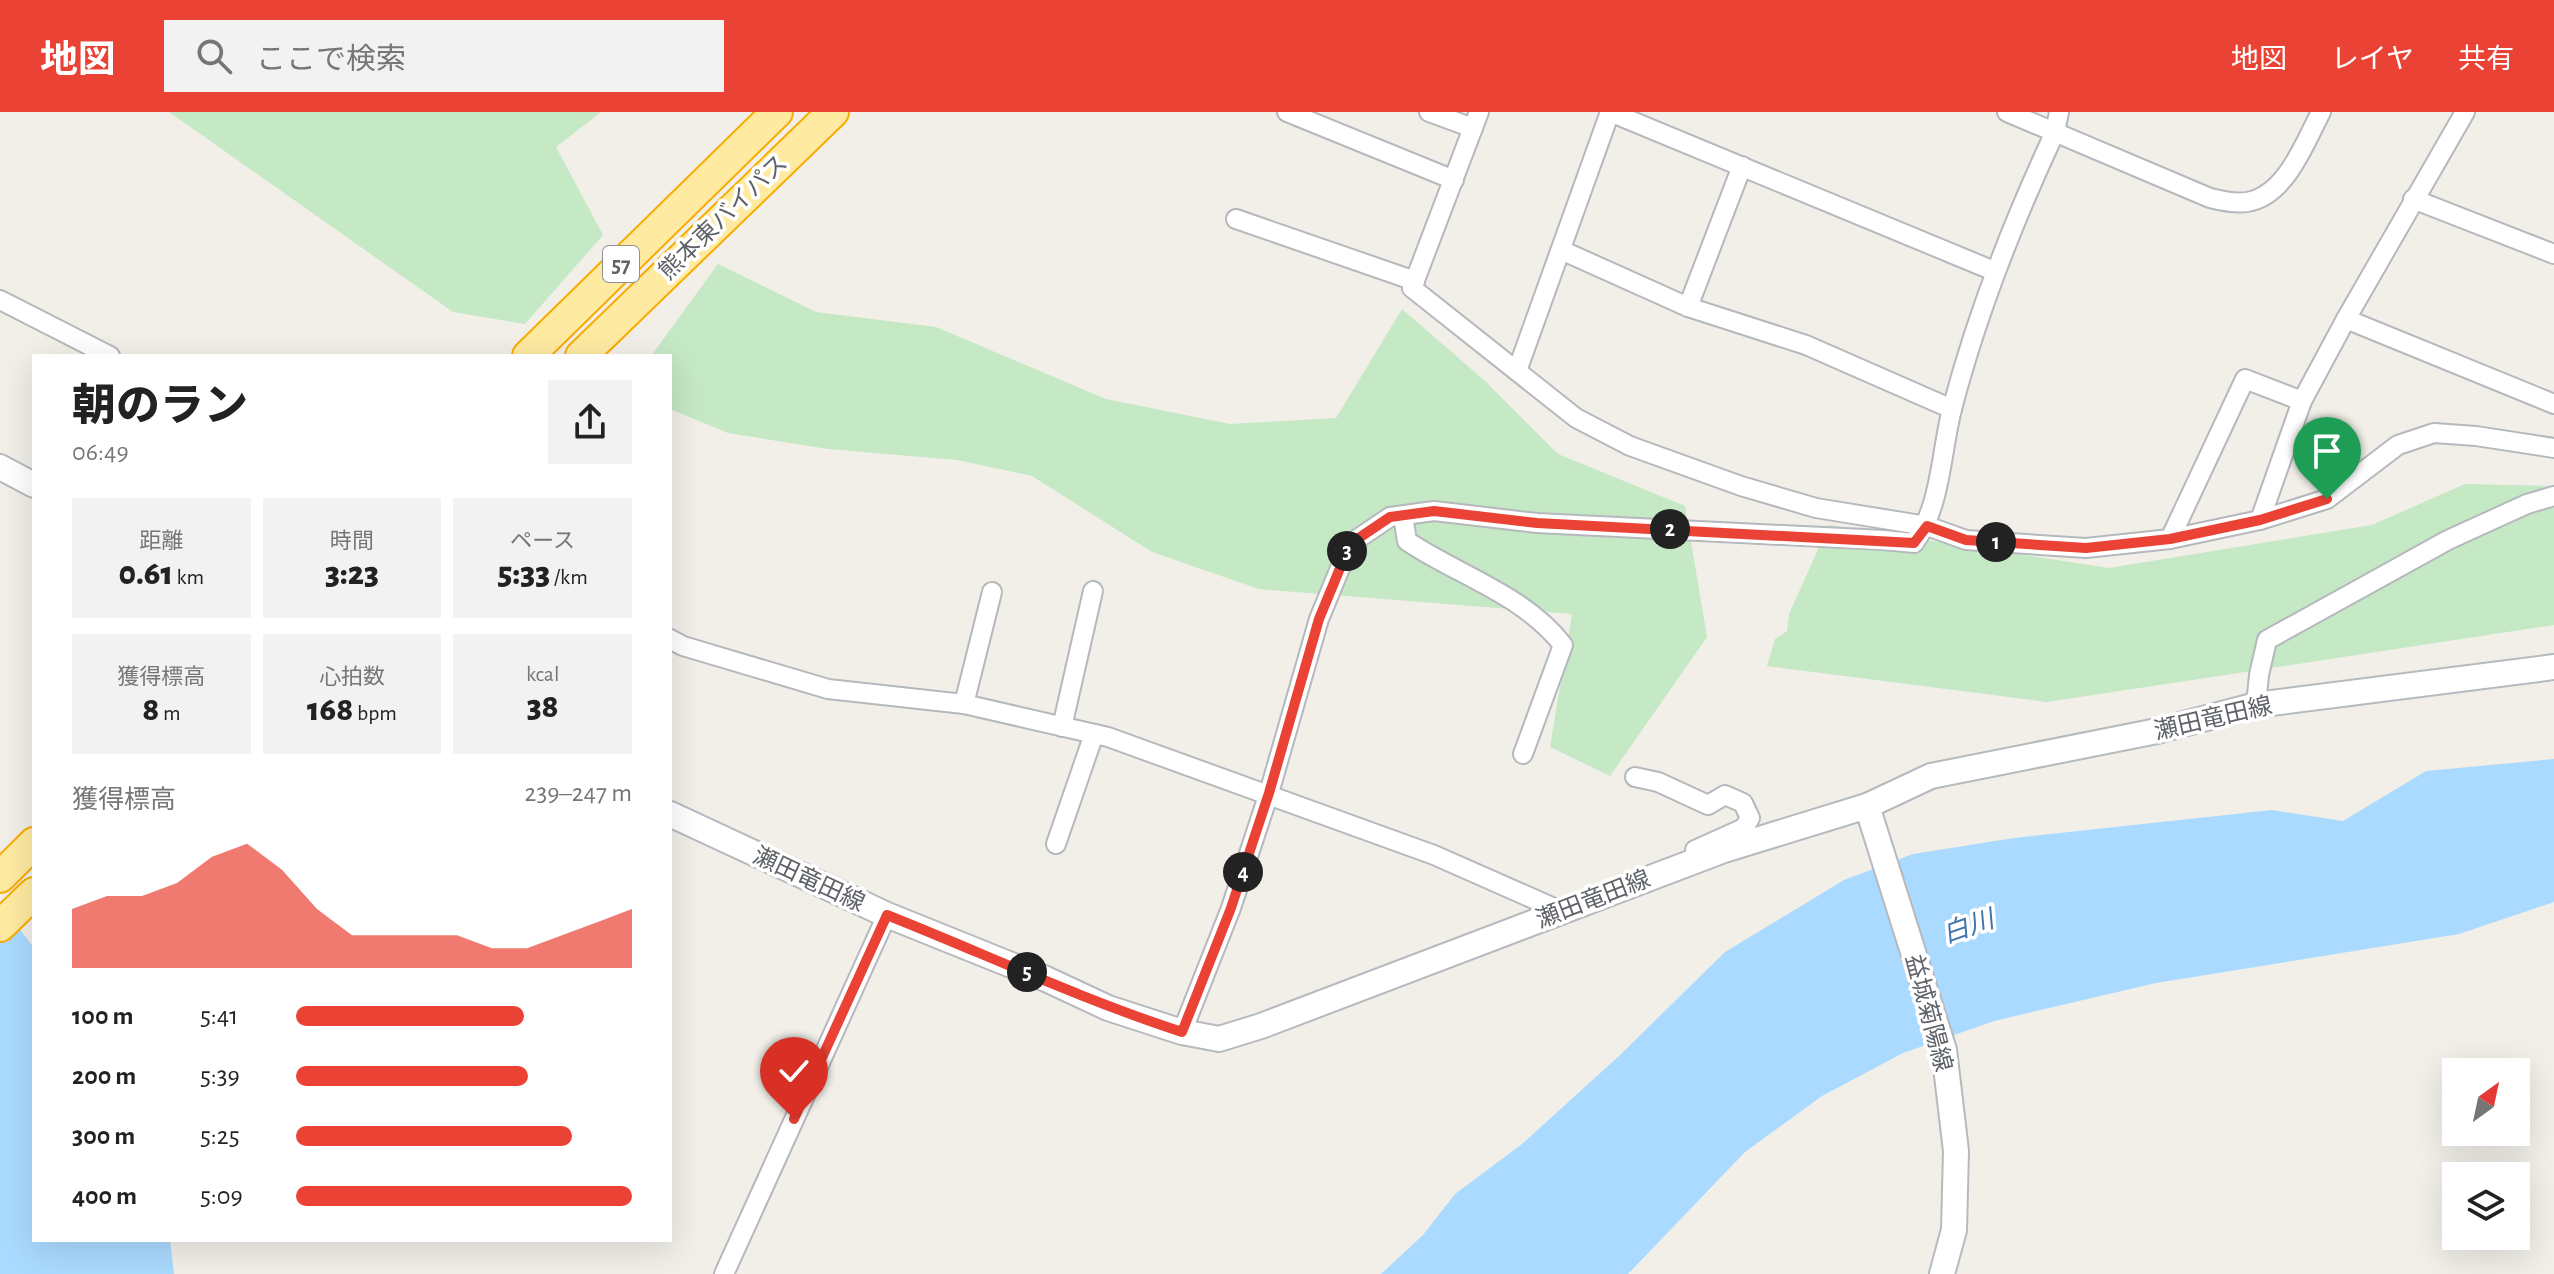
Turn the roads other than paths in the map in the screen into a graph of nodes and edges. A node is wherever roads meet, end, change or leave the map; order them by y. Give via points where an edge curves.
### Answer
1 (766, 112) edge
2 (777, 112) edge
3 (833, 112) edge
4 (1287, 112) edge
5 (1429, 112) edge
6 (2007, 112) edge
7 (2059, 112) edge
8 (2321, 112) edge
9 (2465, 112) edge
10 (1476, 120) edge
11 (2055, 132) junction
12 (1742, 166) junction
13 (714, 172) junction
14 (1454, 180) junction
15 (2413, 199) junction
16 (1236, 219) dead end
17 (1561, 250) junction
18 (2554, 254) edge
19 (1994, 271) junction
20 (1415, 281) junction
21 (0, 300) edge
22 (1688, 307) junction
23 (2346, 319) junction
24 (106, 354) edge
25 (530, 354) edge
26 (583, 354) edge
27 (1517, 371) junction
28 (2302, 401) junction
29 (2554, 404) edge
30 (1952, 409) junction
31 (2554, 448) edge
32 (0, 467) edge
33 (32, 484) edge
34 (2554, 496) edge
35 (1403, 516) junction
36 (2260, 520) junction
37 (1927, 526) junction
38 (2170, 539) junction
39 (1093, 591) dead end
40 (992, 592) dead end
41 (672, 640) edge
42 (2554, 667) edge
43 (964, 704) junction
44 (2256, 705) junction
45 (1062, 727) junction
46 (1094, 734) junction
47 (1523, 754) dead end
48 (1635, 777) dead end
49 (1269, 793) junction
50 (1867, 806) junction
51 (672, 815) edge
52 (1056, 844) dead end
53 (32, 845) edge
54 (0, 877) edge
55 (32, 895) edge
56 (1558, 910) junction
57 (887, 915) junction
58 (1505, 925) dead end
59 (0, 926) edge
60 (1182, 1032) junction
61 (724, 1274) edge
62 (1942, 1274) edge

1 - 13 highway
2 - 13 highway, 熊本東バイパス / 57
3 - 26 highway, 熊本東バイパス / 57
4 - 14 street
5 - 10 street
6 - 11 street
7 - 11 street
8 - 11 street via 2280,182 2243,203 2210,198
9 - 15 street
10 - 14 street
11 - 19 street
12 - 17 street via 1610,112
12 - 19 street
12 - 22 street
13 - 25 highway, 熊本東バイパス / 57
14 - 20 street
15 - 18 street
15 - 23 street
16 - 20 street
17 - 22 street
17 - 27 street
19 - 30 street
20 - 27 street via 1412,288
21 - 24 street
22 - 30 street via 1806,345
23 - 28 street
23 - 29 street
27 - 37 street via 1576,418 1630,446 1816,508
28 - 36 street
28 - 38 street via 2245,379
30 - 37 street
31 - 36 street via 2434,433 2398,445 2327,499
32 - 33 main road
34 - 44 street via 2448,540 2267,640
35 - 37 street via 1434,511 1537,523 1914,543
35 - 47 street via 1407,541 1520,604 1563,645
35 - 49 street via 1390,517 1350,544 1319,619
36 - 38 street
37 - 38 street via 1966,540 2086,548
39 - 45 street
40 - 43 street
41 - 43 street via 828,689
42 - 44 main road, 瀬田竜田線
43 - 45 street
44 - 50 main road, 瀬田竜田線 via 2157,731 1931,776
45 - 46 street
46 - 49 street
46 - 52 street
48 - 56 street via 1708,805 1725,795 1743,803 1750,818 1744,828
49 - 56 street via 1434,855
49 - 60 street
50 - 56 main road, 瀬田竜田線
50 - 62 main road, 益城菊陽線 via 1944,1050 1956,1151 1954,1230
51 - 57 main road, 瀬田竜田線
53 - 54 highway
55 - 59 highway
56 - 58 street
56 - 60 main road, 瀬田竜田線 via 1261,1026 1219,1039
57 - 60 main road, 瀬田竜田線 via 1108,1008
57 - 61 street

